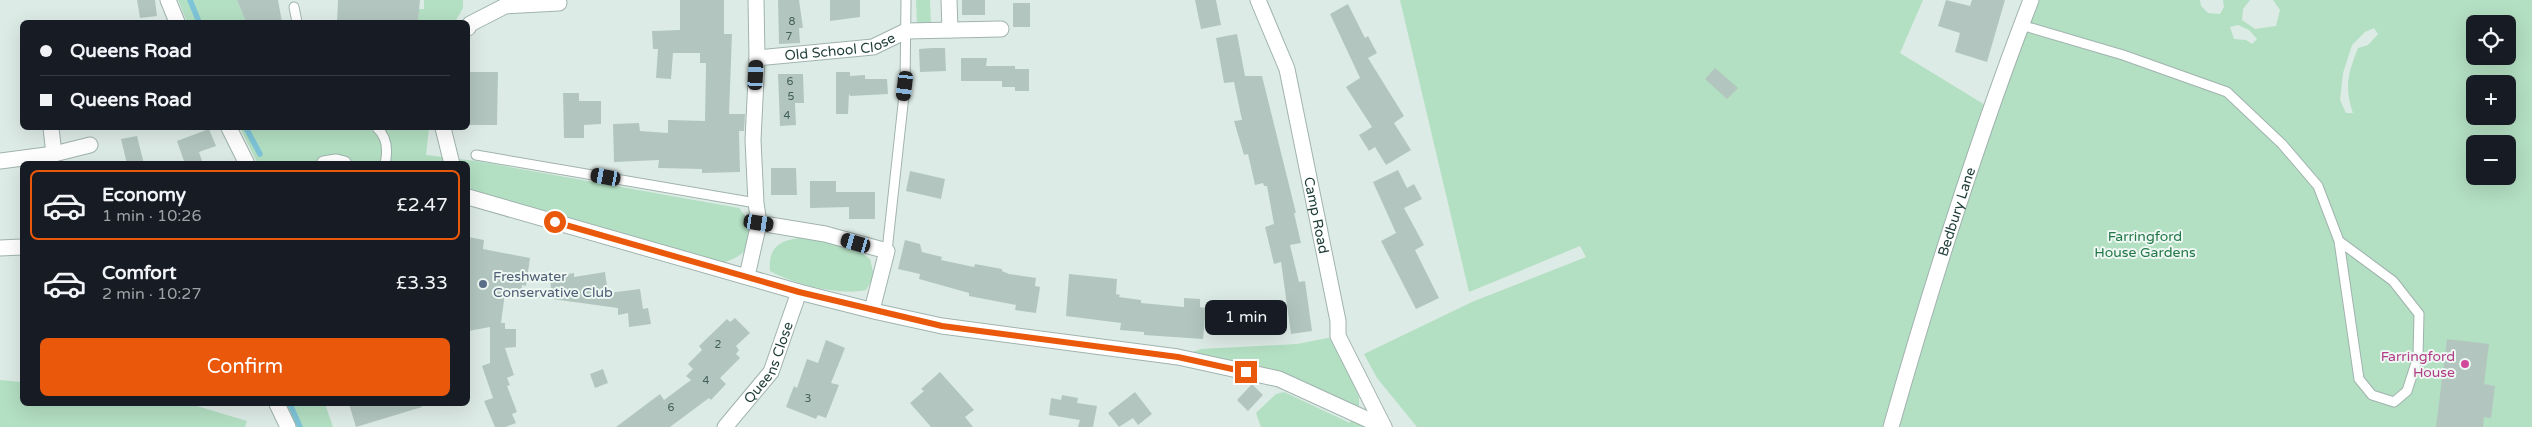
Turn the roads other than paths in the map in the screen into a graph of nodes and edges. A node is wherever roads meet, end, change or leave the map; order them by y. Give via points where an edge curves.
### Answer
1 (168, 0) edge
2 (756, 0) edge
3 (906, 0) edge
4 (949, 0) edge
5 (1258, 0) edge
6 (2031, 0) edge
7 (559, 3) dead end
8 (294, 7) dead end
9 (176, 20) edge
10 (297, 20) edge
11 (470, 24) edge
12 (2021, 25) junction
13 (1001, 29) dead end
14 (906, 30) junction
15 (950, 30) junction
16 (757, 58) junction
17 (51, 130) edge
18 (230, 130) edge
19 (379, 130) edge
20 (444, 130) edge
21 (90, 145) dead end
22 (54, 154) junction
23 (476, 155) dead end
24 (0, 161) edge
25 (246, 161) edge
26 (386, 161) edge
27 (451, 161) edge
28 (470, 198) edge
29 (756, 203) junction
30 (759, 223) junction
31 (2338, 240) junction
32 (20, 247) edge
33 (0, 248) edge
34 (887, 251) junction
35 (747, 276) junction
36 (799, 292) junction
37 (872, 310) junction
38 (278, 406) edge
39 (288, 427) edge
40 (725, 427) edge
41 (1383, 427) edge
42 (1891, 427) edge

1 - 9 street
2 - 16 street
3 - 14 lane
4 - 15 street
5 - 41 street, Camp Road via 1287,70 1338,321 1338,336
6 - 12 street, Bedbury Lane
7 - 11 street via 505,6
8 - 10 lane
12 - 31 lane via 2227,92 2282,144 2318,186
12 - 42 street, Bedbury Lane via 1955,213
13 - 15 street, Old School Close
14 - 15 street, Old School Close
14 - 16 street, Old School Close via 873,47
14 - 34 lane via 905,86
16 - 29 street via 753,140
17 - 22 street
18 - 25 street
19 - 26 lane via 384,134
20 - 27 street
21 - 22 street
22 - 24 street
23 - 29 lane
28 - 35 street
29 - 30 street
30 - 34 street via 825,234
30 - 35 street
31 - 31 lane via 2393,281 2419,314 2418,357 2407,390 2394,402 2372,395 2359,379
32 - 33 street
34 - 37 street
35 - 36 street
36 - 37 street
36 - 40 street, Queens Close via 770,372
37 - 41 street via 942,326 1178,357 1270,377
38 - 39 street

